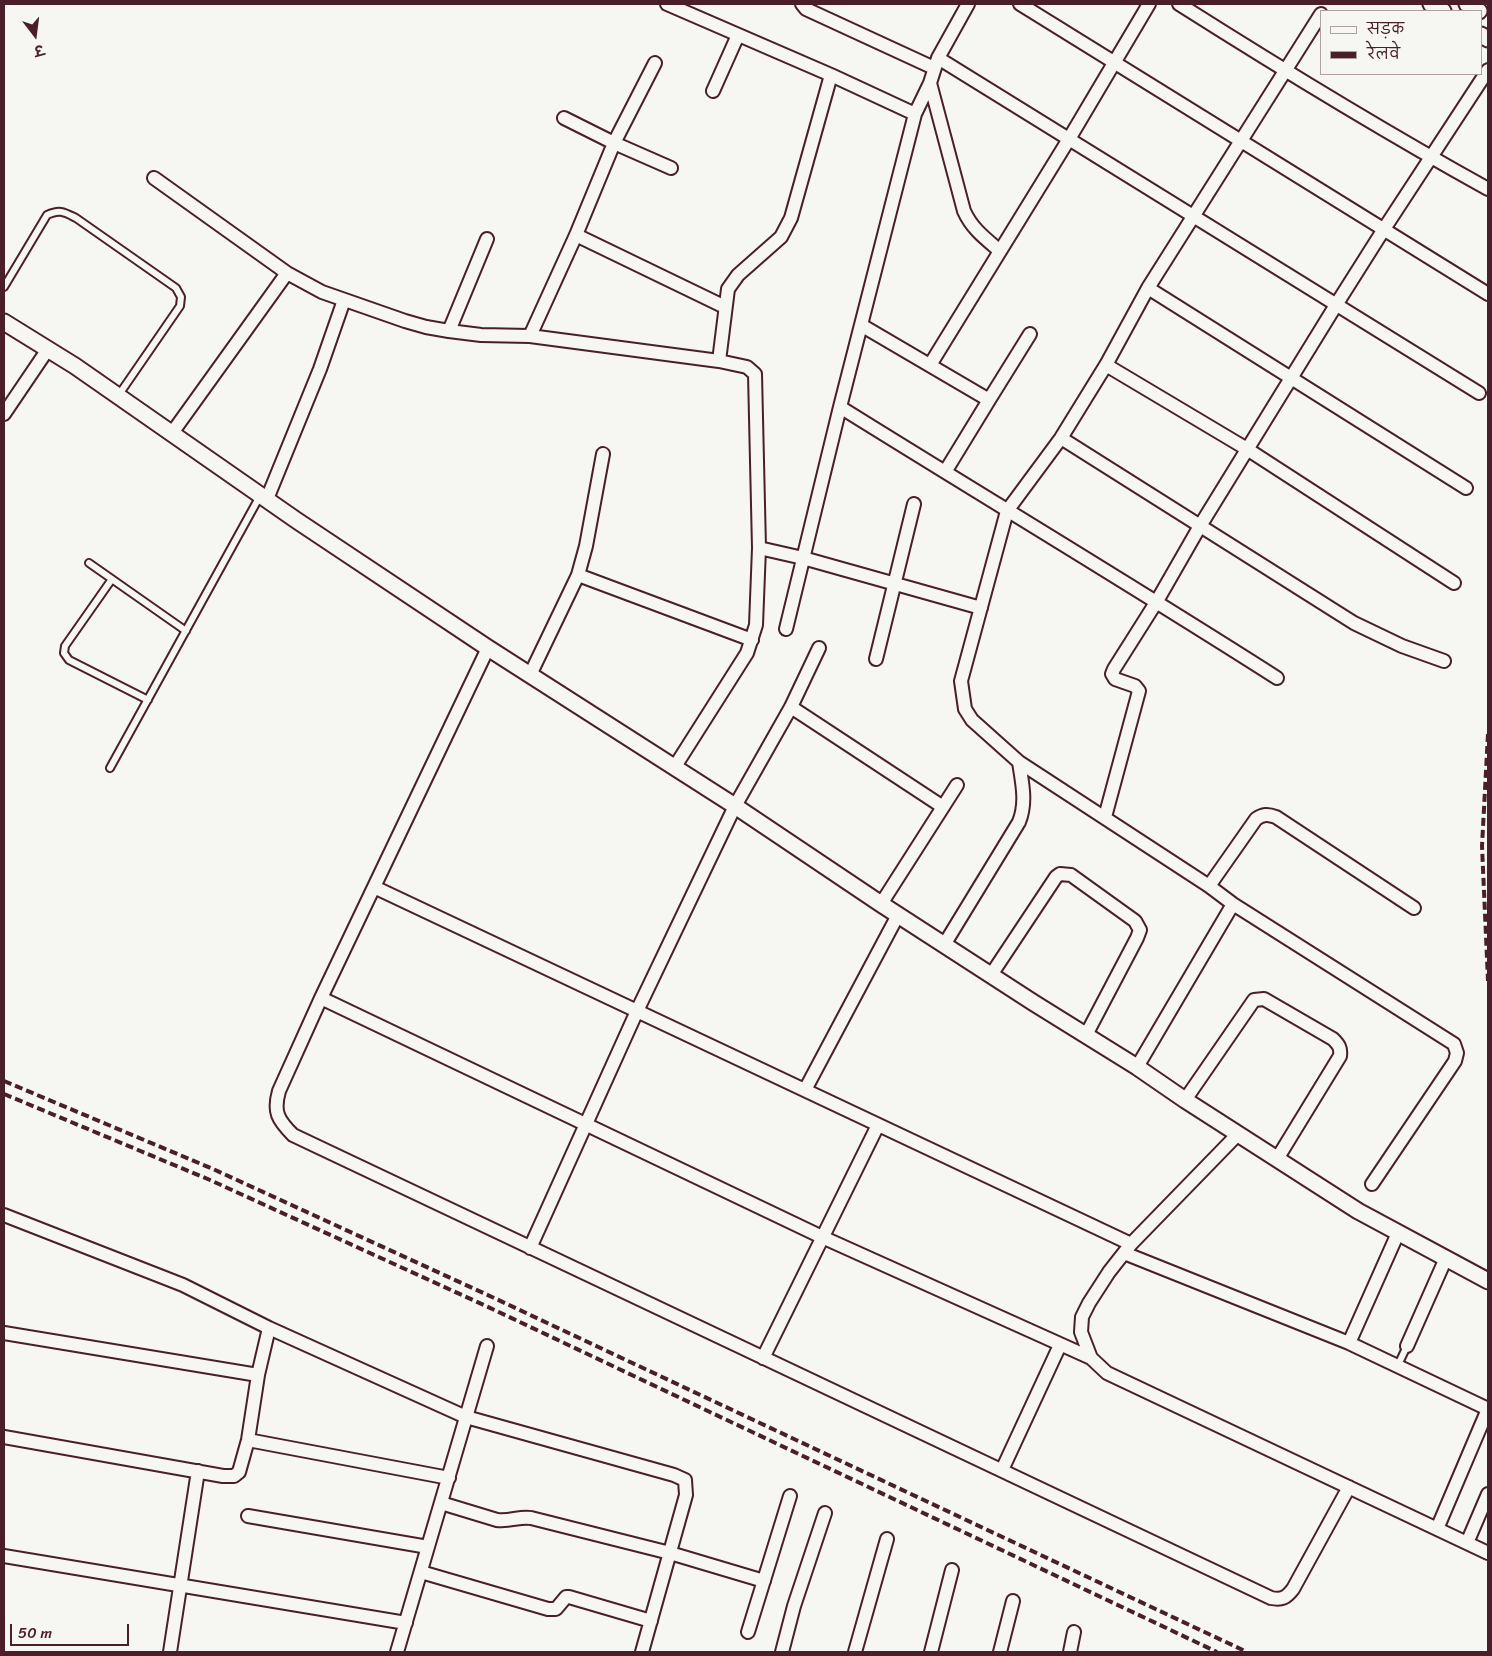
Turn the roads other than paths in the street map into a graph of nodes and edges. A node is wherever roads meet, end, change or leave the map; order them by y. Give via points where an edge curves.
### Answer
1 (667, 4) edge
2 (802, 4) edge
3 (968, 4) edge
4 (1020, 4) edge
5 (1149, 4) edge
6 (1178, 4) edge
7 (1320, 14) edge
8 (738, 35) junction
9 (655, 62) dead end
10 (936, 63) junction
11 (1114, 63) junction
12 (1488, 70) edge
13 (1285, 71) junction
14 (832, 75) junction
15 (930, 82) junction
16 (713, 91) dead end
17 (915, 114) junction
18 (564, 118) dead end
19 (1069, 139) junction
20 (1241, 140) junction
21 (614, 144) junction
22 (1431, 158) junction
23 (671, 168) dead end
24 (154, 178) dead end
25 (1488, 189) edge
26 (1194, 216) junction
27 (1384, 229) junction
28 (576, 235) junction
29 (486, 239) dead end
30 (1000, 251) junction
31 (287, 273) junction
32 (4, 287) edge
33 (1148, 288) junction
34 (1488, 294) edge
35 (344, 300) junction
36 (1336, 305) junction
37 (725, 307) junction
38 (4, 322) edge
39 (861, 324) junction
40 (449, 331) junction
41 (1030, 334) dead end
42 (530, 336) junction
43 (48, 349) junction
44 (719, 361) junction
45 (930, 365) junction
46 (1106, 365) junction
47 (1291, 378) junction
48 (1478, 393) dead end
49 (118, 396) junction
50 (989, 400) junction
51 (840, 407) junction
52 (4, 414) edge
53 (172, 433) junction
54 (1061, 438) junction
55 (1247, 449) junction
56 (603, 454) dead end
57 (945, 472) junction
58 (1466, 488) dead end
59 (264, 497) junction
60 (914, 504) dead end
61 (1008, 511) junction
62 (1200, 526) junction
63 (758, 548) junction
64 (803, 558) junction
65 (89, 563) dead end
66 (578, 575) junction
67 (112, 580) junction
68 (1454, 582) dead end
69 (895, 584) junction
70 (1157, 601) junction
71 (981, 608) junction
72 (786, 629) dead end
73 (186, 631) junction
74 (752, 640) junction
75 (488, 648) junction
76 (819, 648) dead end
77 (876, 659) dead end
78 (1444, 661) dead end
79 (530, 675) junction
80 (1277, 678) dead end
81 (148, 700) junction
82 (791, 707) junction
83 (1019, 762) junction
84 (110, 768) dead end
85 (674, 768) junction
86 (958, 785) dead end
87 (735, 806) junction
88 (943, 807) junction
89 (1104, 816) junction
90 (1209, 886) junction
91 (374, 887) junction
92 (881, 904) junction
93 (1233, 904) junction
94 (1414, 908) dead end
95 (898, 915) junction
96 (944, 945) junction
97 (991, 975) junction
98 (320, 998) junction
99 (637, 1011) junction
100 (1086, 1035) junction
101 (1137, 1067) junction
102 (805, 1090) junction
103 (1185, 1100) junction
104 (586, 1124) junction
105 (878, 1125) junction
106 (1238, 1134) junction
107 (1276, 1159) junction
108 (1372, 1184) dead end
109 (4, 1215) edge
110 (1398, 1233) junction
111 (822, 1237) junction
112 (530, 1248) junction
113 (1128, 1249) junction
114 (1446, 1258) junction
115 (1488, 1281) edge
116 (269, 1328) junction
117 (4, 1334) edge
118 (1349, 1343) junction
119 (1060, 1345) junction
120 (487, 1346) dead end
121 (1407, 1346) joint
122 (763, 1358) junction
123 (1091, 1358) junction
124 (1398, 1365) junction
125 (258, 1375) junction
126 (1488, 1409) edge
127 (466, 1418) junction
128 (4, 1437) edge
129 (248, 1440) junction
130 (198, 1470) junction
131 (1002, 1470) junction
132 (449, 1478) junction
133 (1349, 1487) junction
134 (1488, 1494) edge
135 (790, 1496) dead end
136 (441, 1504) junction
137 (825, 1513) dead end
138 (248, 1516) dead end
139 (1437, 1528) junction
140 (887, 1539) dead end
141 (1467, 1543) junction
142 (428, 1547) junction
143 (1488, 1553) edge
144 (670, 1554) junction
145 (4, 1556) edge
146 (952, 1570) dead end
147 (421, 1572) junction
148 (764, 1581) junction
149 (180, 1586) junction
150 (1013, 1601) dead end
151 (651, 1622) junction
152 (406, 1623) junction
153 (748, 1632) dead end
154 (1074, 1632) dead end
155 (170, 1652) edge
156 (397, 1652) edge
157 (642, 1652) edge
158 (782, 1652) edge
159 (855, 1652) edge
160 (931, 1652) edge
161 (1000, 1652) edge
162 (1070, 1652) edge

1 - 8 street
2 - 10 street via 806,9
3 - 10 street
4 - 11 street
5 - 11 street
6 - 13 street
7 - 13 street
8 - 14 street
8 - 16 street
9 - 21 street
10 - 15 street
10 - 19 street
11 - 19 street
11 - 20 street
12 - 22 street
13 - 20 street
13 - 22 street
14 - 17 street
14 - 37 street via 791,218 781,237 732,282
15 - 17 street
15 - 30 street via 964,211 977,231
17 - 39 street
18 - 21 street
19 - 26 street
19 - 30 street
20 - 26 street
20 - 27 street
21 - 23 street
21 - 28 street
22 - 25 street
22 - 27 street
24 - 31 street
26 - 33 street
26 - 36 street
27 - 34 street
27 - 36 street
28 - 37 street
28 - 42 street
29 - 40 street
30 - 45 street
31 - 35 street
31 - 53 street
32 - 49 lane via 47,215 55,211 76,218 176,288 181,297 180,306
33 - 46 street
33 - 47 street
35 - 40 street via 426,327
35 - 59 street via 320,369
36 - 47 street
36 - 48 street
37 - 44 street
38 - 43 street
39 - 45 street
39 - 51 street
40 - 42 street
41 - 50 street
42 - 44 street
43 - 49 street
43 - 52 street
44 - 63 street via 746,367 755,374
45 - 50 street
46 - 54 street
46 - 55 street
47 - 55 street
47 - 58 street
49 - 53 street
50 - 57 street
51 - 57 street
51 - 64 street
53 - 59 street
54 - 61 street
54 - 62 street
55 - 62 street
55 - 68 street
56 - 66 street
57 - 61 street
59 - 73 lane
59 - 75 street
60 - 69 street
61 - 70 street
61 - 71 street
62 - 70 street
62 - 78 street via 1361,627
63 - 64 street
63 - 74 street via 757,610
64 - 69 street
64 - 72 street
65 - 67 lane
66 - 74 street
66 - 79 street
67 - 73 lane
67 - 81 lane via 65,646 64,653 69,660
69 - 71 street
69 - 77 street
70 - 80 street
70 - 89 street via 1112,672 1114,679 1135,686 1139,691
71 - 83 street via 961,681 965,709 972,720
73 - 81 lane
74 - 85 street via 738,668
75 - 79 street
75 - 91 street
76 - 82 street
79 - 85 street
81 - 84 lane
82 - 87 street
82 - 88 street
83 - 89 street
83 - 96 street via 1024,811
85 - 87 street
86 - 88 street
87 - 92 street
87 - 99 street
88 - 92 street
89 - 90 street
90 - 93 street
90 - 94 street via 1256,819 1268,815
91 - 98 street
91 - 99 street
92 - 95 street
93 - 101 street
93 - 108 street via 1454,1044 1455,1061
95 - 96 street
95 - 102 street
96 - 97 street
97 - 100 street
97 - 100 street via 1056,877 1071,875 1134,921 1140,930
98 - 104 street
98 - 112 street via 275,1104 283,1126 293,1135
99 - 102 street
99 - 104 street
100 - 101 street
101 - 103 street
102 - 105 street
103 - 106 street
103 - 107 street via 1254,1000 1264,999 1333,1039 1341,1050 1340,1056
104 - 111 street
104 - 112 street
105 - 111 street
105 - 113 street
106 - 107 street
106 - 113 street
107 - 110 street
109 - 116 street via 183,1285
110 - 114 street
110 - 118 street
111 - 119 street
111 - 122 street
112 - 122 street
113 - 118 street
113 - 123 street via 1088,1303 1082,1317 1081,1332
114 - 115 street
114 - 121 street
116 - 125 street
116 - 127 street
117 - 125 street
118 - 124 street
119 - 123 street
119 - 131 street
120 - 127 street
121 - 124 lane
122 - 131 street
123 - 133 street via 1107,1373
124 - 126 street
125 - 129 street
126 - 139 street
127 - 132 street
127 - 144 street via 685,1480 686,1495
128 - 130 street
129 - 130 street via 239,1472 234,1476
129 - 132 street
130 - 149 street
131 - 133 street via 1271,1598 1280,1599 1293,1590
132 - 136 street
133 - 139 street
134 - 141 street
135 - 148 street
136 - 142 street
136 - 144 street via 497,1520 531,1518
137 - 158 street
138 - 142 street
139 - 141 street
140 - 159 street
141 - 143 street
142 - 147 street
144 - 148 street
144 - 151 street
145 - 149 street
146 - 160 street
147 - 151 street via 548,1609 556,1609 569,1596
147 - 152 street
148 - 153 street
149 - 152 street
149 - 155 street
150 - 161 street
151 - 157 street
152 - 156 street
154 - 162 street

